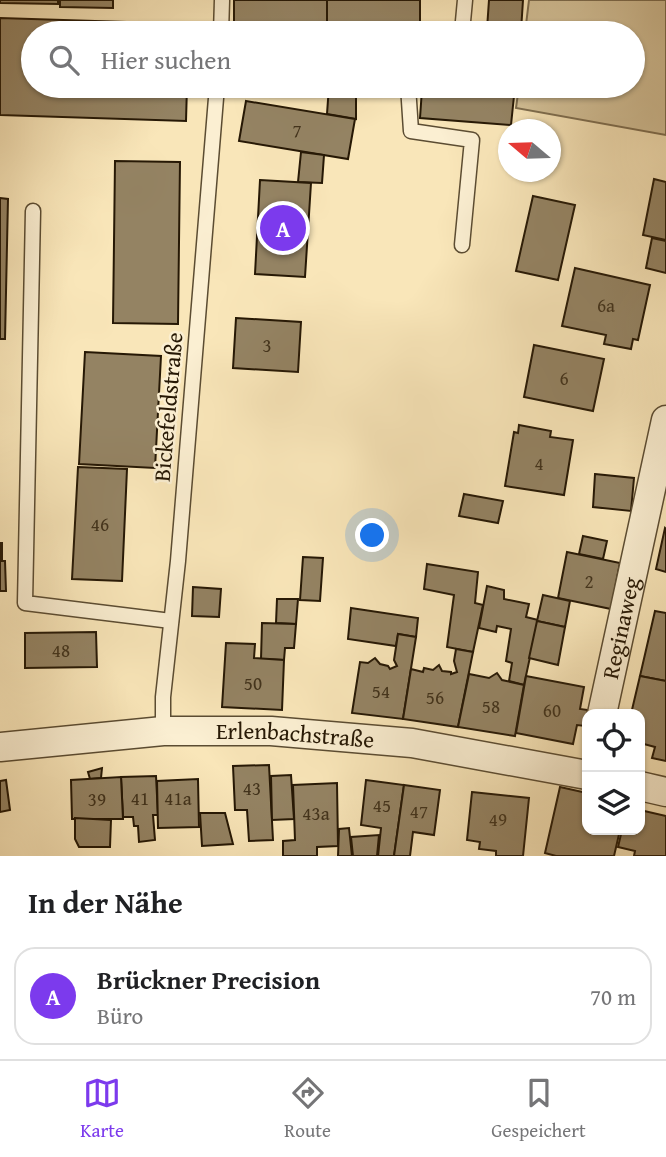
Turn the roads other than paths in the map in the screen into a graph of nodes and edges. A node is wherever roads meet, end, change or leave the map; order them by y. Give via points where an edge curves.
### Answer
1 (222, 0) edge
2 (465, 0) edge
3 (221, 21) edge
4 (463, 21) edge
5 (216, 98) edge
6 (409, 98) edge
7 (33, 211) dead end
8 (462, 245) dead end
9 (666, 420) edge
10 (171, 621) junction
11 (603, 709) edge
12 (163, 731) junction
13 (0, 747) edge
14 (582, 774) edge
15 (645, 787) edge
16 (666, 792) edge

1 - 3 lane
2 - 4 lane
5 - 10 lane, Bickefeldstraße
6 - 8 lane via 411,131 472,140
7 - 10 lane via 25,603
9 - 11 street, Reginaweg
10 - 12 lane, Bickefeldstraße
12 - 13 street, Erlenbachstraße
12 - 14 street, Erlenbachstraße via 271,731 412,743
15 - 16 street

